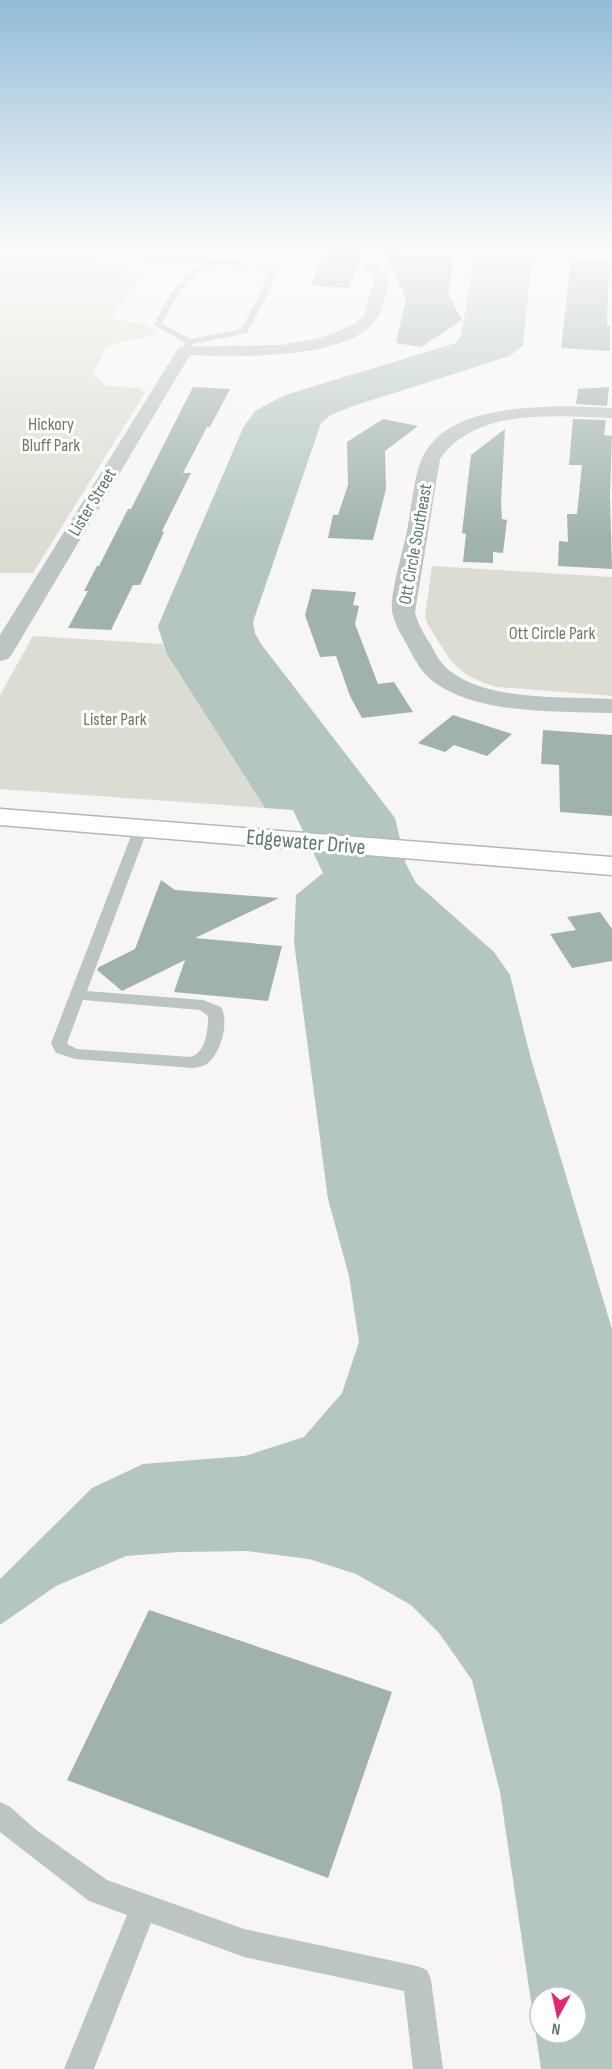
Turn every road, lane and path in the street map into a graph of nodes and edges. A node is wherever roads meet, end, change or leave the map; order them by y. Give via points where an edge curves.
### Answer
1 (187, 346) edge
2 (195, 347) edge
3 (302, 347) edge
4 (612, 413) edge
5 (0, 654) edge
6 (612, 706) edge
7 (0, 817) edge
8 (141, 828) junction
9 (612, 866) edge
10 (77, 995) junction
11 (0, 1815) edge
12 (144, 1906) junction
13 (79, 2069) edge
14 (428, 2069) edge

1 - 5 street, Lister Street
2 - 3 street via 270,352
4 - 6 street, Ott Circle Southeast via 564,411 510,416 465,428 441,442 431,459 403,607 409,629 429,663 444,678 464,688 519,700
7 - 8 street, Edgewater Drive
8 - 9 street, Edgewater Drive
8 - 10 lane
10 - 10 lane via 59,1043 75,1054 191,1064 208,1053 217,1018 215,1011 202,1005
11 - 12 lane via 99,1891
12 - 13 lane
12 - 14 lane via 244,1943 417,1980

